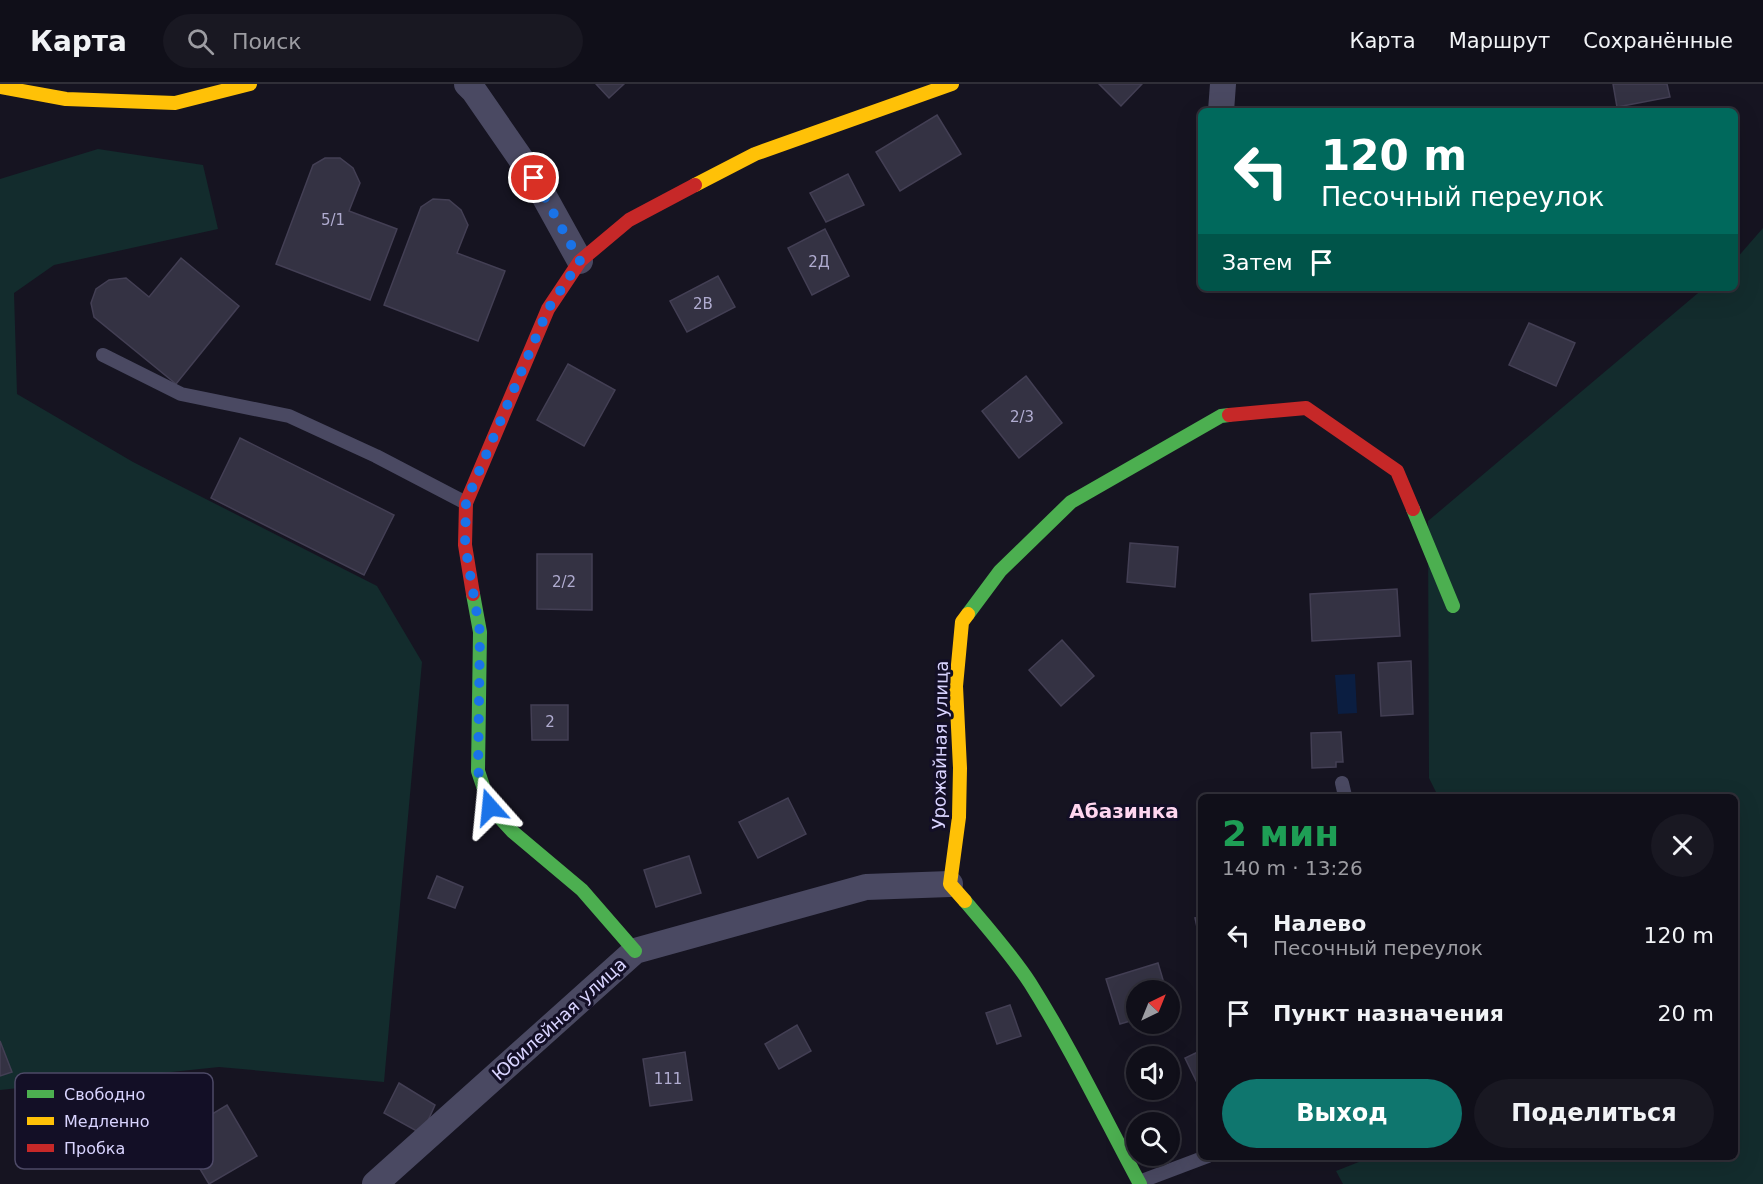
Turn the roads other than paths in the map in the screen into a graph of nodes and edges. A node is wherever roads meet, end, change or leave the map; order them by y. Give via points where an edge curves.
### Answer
1 (250, 84) edge
2 (467, 84) edge
3 (951, 84) edge
4 (1223, 84) edge
5 (0, 87) edge
6 (1221, 108) edge
7 (580, 261) junction
8 (103, 355) dead end
9 (466, 502) junction
10 (1453, 606) dead end
11 (950, 884) junction
12 (635, 951) junction
13 (1198, 1160) edge
14 (1139, 1183) edge
15 (375, 1184) edge

1 - 5 street via 175,103 66,99
2 - 7 street via 534,178
3 - 7 street via 755,154 629,220
4 - 6 street
7 - 9 street via 548,309
8 - 9 lane via 181,394 289,416
9 - 12 street via 465,545 480,632 478,771 490,807 513,832 582,890
10 - 11 street, Урожайная улица via 1397,471 1306,408 1221,416 1071,502 1000,570 962,622 956,686 959,817
11 - 12 street, Юбилейная улица via 866,887
11 - 14 street via 1029,982
12 - 15 street, Юбилейная улица
13 - 14 lane

